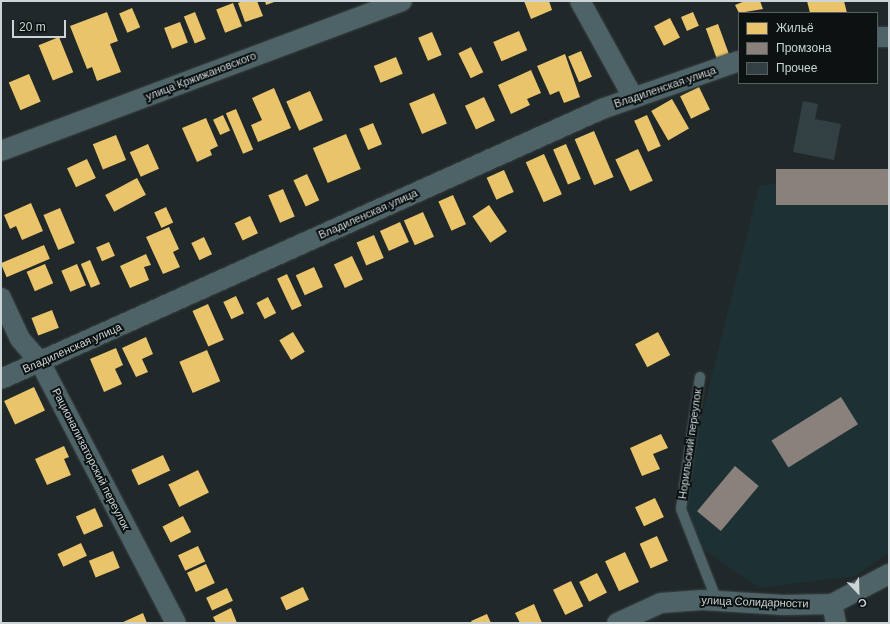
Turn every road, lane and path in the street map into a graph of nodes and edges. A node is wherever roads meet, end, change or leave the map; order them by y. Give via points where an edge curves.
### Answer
1 (402, 1) edge
2 (580, 1) edge
3 (878, 37) edge
4 (889, 37) edge
5 (738, 61) edge
6 (633, 97) junction
7 (1, 151) edge
8 (1, 298) edge
9 (40, 362) junction
10 (700, 377) dead end
11 (1, 379) edge
12 (889, 574) edge
13 (717, 601) junction
14 (834, 614) edge
15 (176, 623) edge
16 (617, 623) edge

1 - 7 street, улица Кржижановского
2 - 6 street
3 - 4 street
5 - 6 street, Владиленская улица
6 - 9 street, Владиленская улица
8 - 9 street, Рационализаторский переулок via 20,339
9 - 11 street, Владиленская улица
9 - 15 street, Рационализаторский переулок
10 - 13 lane, Норильский переулок via 681,508
12 - 14 street, улица Солидарности
13 - 14 street, улица Солидарности
13 - 16 street, улица Солидарности via 660,603

